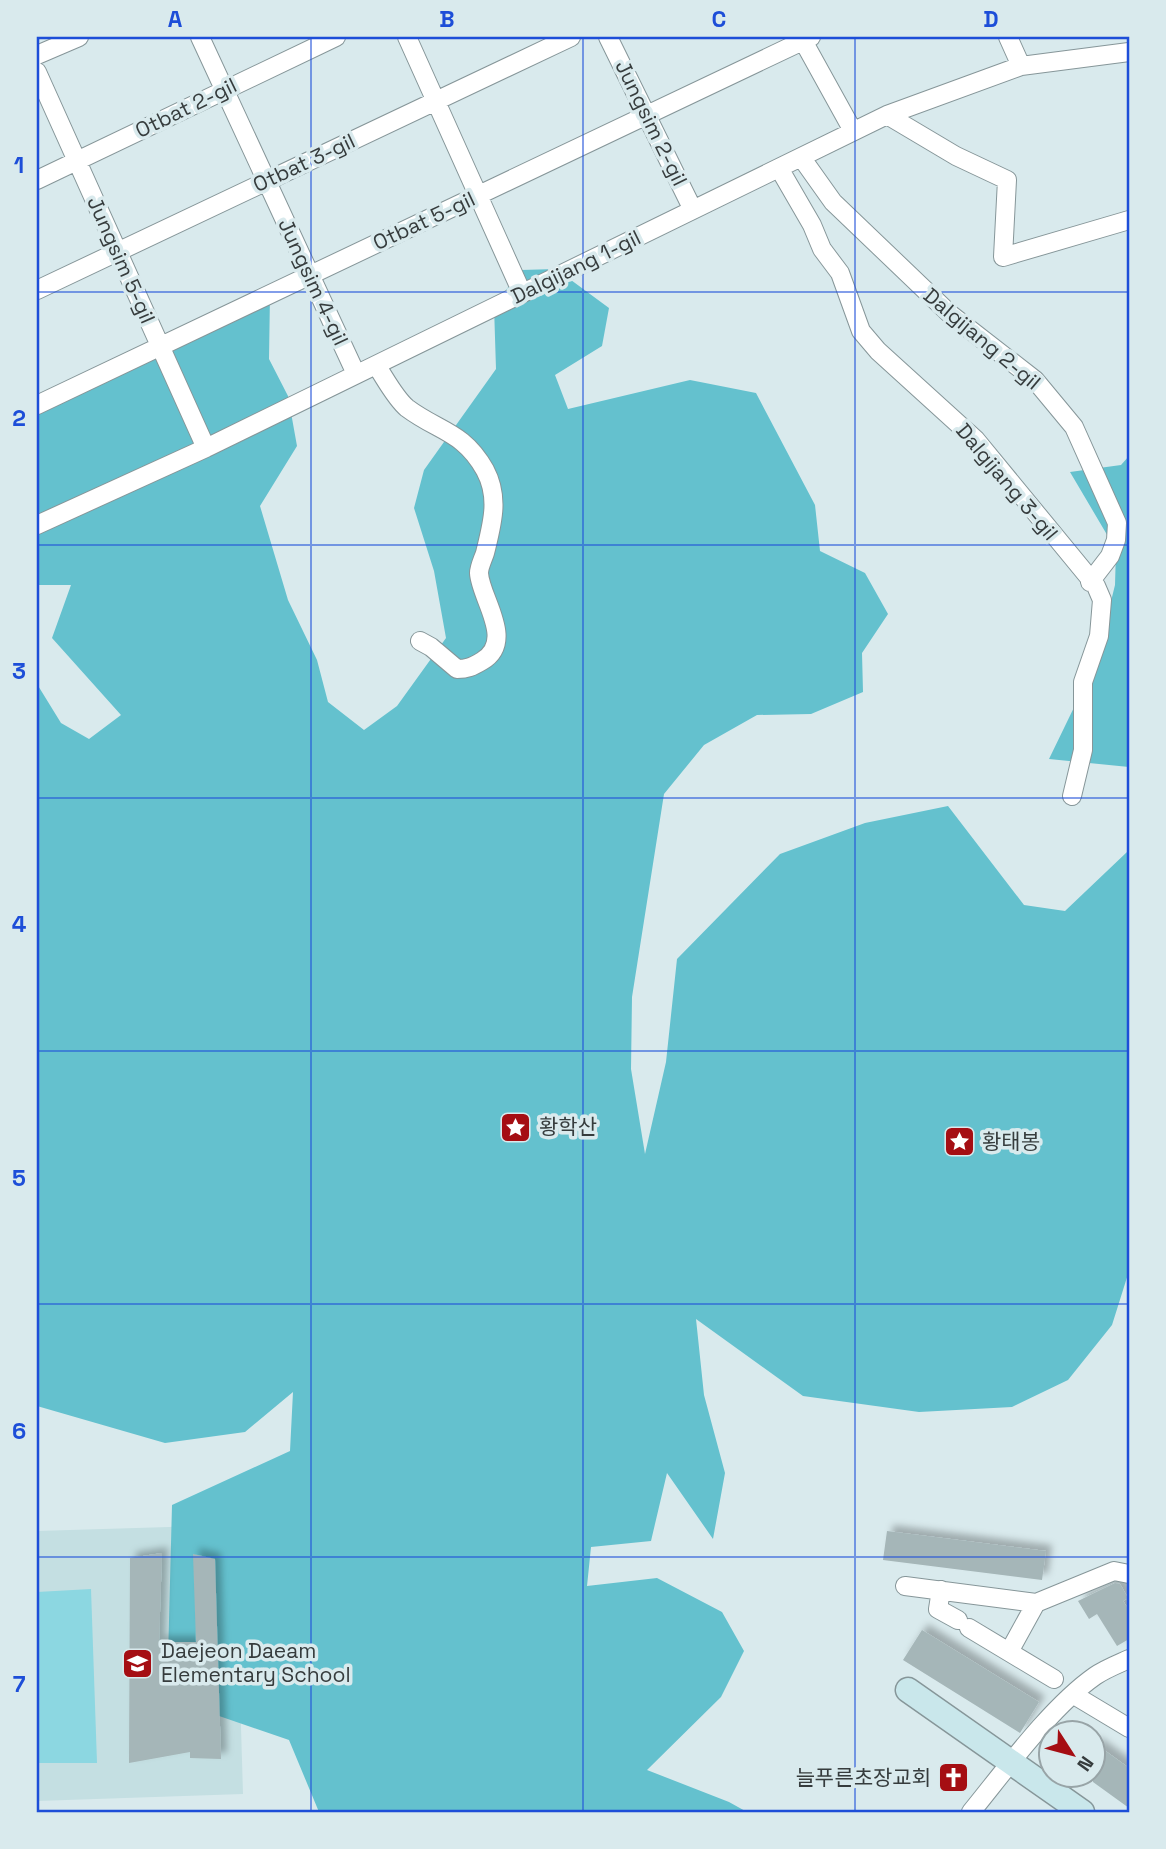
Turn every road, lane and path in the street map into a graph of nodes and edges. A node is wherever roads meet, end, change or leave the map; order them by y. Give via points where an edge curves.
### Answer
1 (79, 37) edge
2 (200, 37) edge
3 (336, 37) edge
4 (407, 37) edge
5 (571, 37) edge
6 (608, 37) edge
7 (1008, 37) edge
8 (805, 38) edge
9 (1129, 52) edge
10 (37, 55) edge
11 (1021, 66) junction
12 (37, 72) edge
13 (224, 90) junction
14 (436, 101) junction
15 (887, 115) junction
16 (645, 116) junction
17 (853, 131) junction
18 (801, 157) junction
19 (76, 161) junction
20 (779, 168) junction
21 (37, 180) edge
22 (267, 181) junction
23 (478, 195) junction
24 (693, 210) junction
25 (1129, 220) edge
26 (117, 252) junction
27 (310, 275) junction
28 (37, 290) edge
29 (522, 293) junction
30 (160, 346) junction
31 (376, 365) junction
32 (356, 374) junction
33 (37, 405) edge
34 (206, 448) junction
35 (39, 519) edge
36 (1090, 582) junction
37 (420, 641) dead end
38 (1072, 796) dead end
39 (1129, 1574) edge
40 (905, 1586) dead end
41 (941, 1590) junction
42 (1036, 1603) junction
43 (1009, 1652) junction
44 (1129, 1659) edge
45 (1054, 1679) dead end
46 (908, 1690) dead end
47 (1074, 1695) junction
48 (1129, 1728) edge
49 (1012, 1762) junction
50 (971, 1812) edge
51 (1082, 1812) edge

1 - 10 street
2 - 13 street, Jungsim 4-gil
3 - 13 street, Otbat 2-gil
4 - 14 street
5 - 14 street, Otbat 3-gil
6 - 16 street, Jungsim 2-gil
7 - 11 street
8 - 16 street, Otbat 5-gil
8 - 17 street
9 - 11 street, Dalgijang 1-gil
11 - 15 street, Dalgijang 1-gil
12 - 19 street, Jungsim 5-gil
13 - 19 street, Otbat 2-gil
13 - 22 street, Jungsim 4-gil
14 - 22 street, Otbat 3-gil
14 - 23 street
15 - 17 street, Dalgijang 1-gil
15 - 25 street via 1007,180 1003,257
16 - 23 street, Otbat 5-gil
16 - 24 street, Jungsim 2-gil
17 - 18 street, Dalgijang 1-gil
18 - 20 street, Dalgijang 1-gil
18 - 36 street, Dalgijang 2-gil via 833,202 950,314 1035,380 1074,427 1117,523 1110,556
19 - 21 street, Otbat 2-gil
19 - 26 street, Jungsim 5-gil
20 - 24 street, Dalgijang 1-gil
20 - 36 street, Dalgijang 3-gil via 822,249 840,273 861,331 976,440
22 - 26 street, Otbat 3-gil
22 - 27 street, Jungsim 4-gil
23 - 27 street, Otbat 5-gil
23 - 29 street
24 - 29 street, Dalgijang 1-gil
26 - 28 street, Otbat 3-gil
26 - 30 street, Jungsim 5-gil
27 - 30 street, Otbat 5-gil
27 - 32 street, Jungsim 4-gil
29 - 31 street, Dalgijang 1-gil
30 - 33 street, Otbat 5-gil
30 - 34 street, Jungsim 5-gil
31 - 32 street, Dalgijang 1-gil
31 - 37 street via 406,407 468,445 494,490 494,514 479,574 494,616 496,642 489,657 469,668 457,668
32 - 34 street, Dalgijang 1-gil
34 - 35 street, Dalgijang 1-gil
36 - 38 street, Dalgijang 3-gil via 1102,600 1099,636 1083,682 1083,750
39 - 42 street via 1114,1571
40 - 41 street
41 - 42 street
41 - 43 street via 938,1609
42 - 43 street
43 - 45 street
44 - 47 street via 1096,1675
46 - 49 main road
47 - 48 street
47 - 49 street
49 - 50 street
49 - 51 main road

